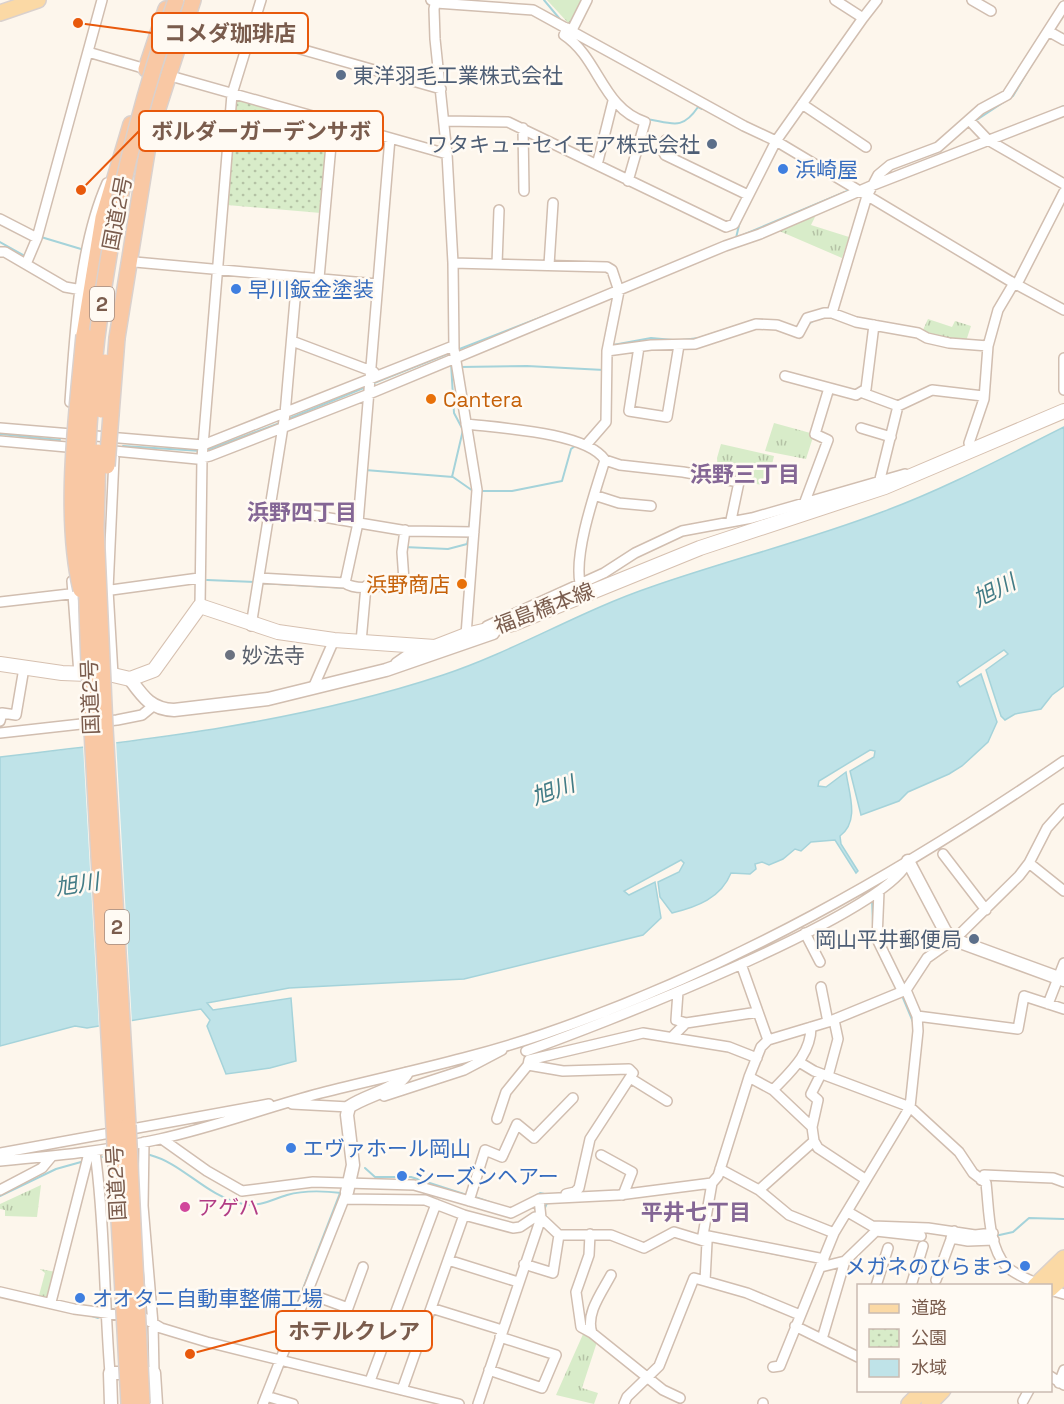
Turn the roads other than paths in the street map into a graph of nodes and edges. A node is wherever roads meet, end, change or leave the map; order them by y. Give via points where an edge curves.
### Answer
1 (10, 0) edge
2 (38, 0) edge
3 (102, 0) edge
4 (162, 0) edge
5 (169, 0) edge
6 (178, 0) edge
7 (187, 0) edge
8 (193, 0) edge
9 (261, 0) edge
10 (587, 0) edge
11 (835, 0) edge
12 (877, 0) edge
13 (972, 0) edge
14 (435, 1) edge
15 (0, 3) edge
16 (1064, 6) edge
17 (991, 11) dead end
18 (0, 13) edge
19 (863, 18) junction
20 (566, 29) junction
21 (1050, 32) junction
22 (251, 35) junction
23 (1064, 40) edge
24 (154, 42) junction
25 (88, 52) junction
26 (146, 69) junction
27 (167, 75) junction
28 (441, 89) junction
29 (232, 94) junction
30 (139, 97) junction
31 (613, 101) junction
32 (802, 104) junction
33 (1064, 111) edge
34 (444, 121) junction
35 (971, 122) junction
36 (333, 123) junction
37 (523, 128) junction
38 (390, 138) junction
39 (987, 138) junction
40 (666, 140) dead end
41 (126, 141) junction
42 (776, 141) junction
43 (866, 147) dead end
44 (447, 154) junction
45 (597, 165) junction
46 (143, 170) junction
47 (627, 181) junction
48 (874, 181) junction
49 (1064, 184) edge
50 (524, 191) dead end
51 (858, 191) junction
52 (1064, 192) edge
53 (748, 195) junction
54 (553, 203) dead end
55 (499, 210) dead end
56 (0, 219) edge
57 (36, 238) junction
58 (0, 252) edge
59 (135, 262) junction
60 (453, 263) junction
61 (26, 264) junction
62 (497, 264) junction
63 (549, 266) junction
64 (218, 269) junction
65 (297, 277) junction
66 (319, 278) junction
67 (376, 284) junction
68 (1015, 284) junction
69 (618, 288) junction
70 (82, 290) junction
71 (1064, 310) edge
72 (830, 313) junction
73 (874, 327) junction
74 (291, 341) junction
75 (679, 345) junction
76 (639, 346) junction
77 (988, 346) junction
78 (610, 350) junction
79 (454, 357) junction
80 (1064, 358) edge
81 (785, 376) dead end
82 (369, 383) junction
83 (829, 388) junction
84 (1064, 390) edge
85 (863, 393) junction
86 (983, 396) junction
87 (898, 406) junction
88 (1064, 411) edge
89 (284, 420) junction
90 (466, 424) junction
91 (0, 428) edge
92 (861, 428) dead end
93 (69, 433) junction
94 (891, 436) junction
95 (116, 437) junction
96 (0, 441) edge
97 (588, 446) junction
98 (68, 447) junction
99 (114, 451) junction
100 (202, 451) junction
101 (972, 451) junction
102 (605, 460) junction
103 (920, 474) junction
104 (880, 479) junction
105 (594, 495) junction
106 (804, 504) junction
107 (651, 506) dead end
108 (270, 508) junction
109 (731, 520) junction
110 (358, 523) junction
111 (405, 530) junction
112 (471, 532) junction
113 (199, 578) junction
114 (259, 581) junction
115 (345, 583) junction
116 (580, 584) junction
117 (366, 588) junction
118 (103, 589) junction
119 (74, 593) junction
120 (0, 602) edge
121 (200, 606) junction
122 (87, 616) junction
123 (513, 624) junction
124 (251, 626) junction
125 (471, 634) junction
126 (334, 640) junction
127 (360, 642) junction
128 (435, 647) junction
129 (0, 664) edge
130 (24, 668) junction
131 (386, 670) junction
132 (79, 674) junction
133 (113, 675) junction
134 (130, 679) junction
135 (313, 688) junction
136 (153, 706) junction
137 (0, 721) edge
138 (0, 733) edge
139 (1064, 761) edge
140 (1064, 809) edge
141 (943, 854) dead end
142 (908, 861) junction
143 (1029, 863) junction
144 (1063, 887) edge
145 (879, 891) junction
146 (986, 909) junction
147 (805, 933) junction
148 (952, 939) junction
149 (757, 944) junction
150 (820, 962) dead end
151 (742, 963) junction
152 (1064, 963) edge
153 (1061, 979) edge
154 (821, 987) dead end
155 (904, 990) junction
156 (678, 992) junction
157 (1048, 1004) junction
158 (1064, 1009) edge
159 (758, 1012) junction
160 (917, 1017) junction
161 (831, 1021) junction
162 (686, 1023) junction
163 (811, 1027) junction
164 (545, 1033) junction
165 (673, 1036) junction
166 (768, 1040) junction
167 (509, 1045) junction
168 (526, 1050) junction
169 (757, 1058) junction
170 (799, 1062) junction
171 (528, 1063) junction
172 (406, 1074) junction
173 (824, 1075) junction
174 (749, 1077) junction
175 (630, 1078) junction
176 (773, 1090) junction
177 (573, 1098) dead end
178 (667, 1101) dead end
179 (282, 1104) junction
180 (353, 1105) junction
181 (910, 1107) junction
182 (497, 1119) dead end
183 (812, 1127) junction
184 (162, 1139) junction
185 (814, 1141) junction
186 (144, 1143) junction
187 (0, 1153) edge
188 (92, 1153) junction
189 (602, 1155) dead end
190 (52, 1156) junction
191 (0, 1161) edge
192 (720, 1169) junction
193 (865, 1179) junction
194 (981, 1180) junction
195 (1064, 1182) edge
196 (712, 1183) junction
197 (0, 1190) edge
198 (759, 1190) junction
199 (346, 1193) junction
200 (623, 1195) junction
201 (556, 1198) junction
202 (539, 1199) junction
203 (469, 1201) junction
204 (436, 1204) junction
205 (848, 1212) junction
206 (464, 1215) junction
207 (541, 1218) junction
208 (906, 1231) junction
209 (834, 1233) junction
210 (590, 1234) junction
211 (559, 1235) junction
212 (952, 1235) junction
213 (921, 1236) dead end
214 (993, 1236) junction
215 (705, 1238) junction
216 (923, 1246) dead end
217 (888, 1248) dead end
218 (1064, 1258) edge
219 (448, 1260) junction
220 (845, 1261) junction
221 (822, 1263) junction
222 (524, 1264) junction
223 (363, 1267) dead end
224 (611, 1275) dead end
225 (1064, 1276) edge
226 (936, 1280) dead end
227 (705, 1281) junction
228 (518, 1282) junction
229 (877, 1284) edge
230 (912, 1284) edge
231 (1038, 1284) edge
232 (1045, 1284) edge
233 (1049, 1284) edge
234 (0, 1292) edge
235 (307, 1293) junction
236 (51, 1302) junction
237 (431, 1308) junction
238 (105, 1312) junction
239 (800, 1315) junction
240 (153, 1324) junction
241 (795, 1326) junction
242 (592, 1333) junction
243 (501, 1334) junction
244 (822, 1339) junction
245 (857, 1356) edge
246 (280, 1360) junction
247 (773, 1367) dead end
248 (1064, 1370) edge
249 (489, 1371) junction
250 (110, 1373) junction
251 (154, 1373) junction
252 (647, 1377) junction
253 (370, 1382) junction
254 (1061, 1384) edge
255 (402, 1390) junction
256 (1028, 1392) edge
257 (934, 1396) edge
258 (680, 1398) dead end
259 (265, 1400) edge
260 (432, 1401) edge
261 (1023, 1401) dead end
262 (111, 1404) edge
263 (129, 1404) edge
264 (142, 1404) edge
265 (156, 1404) edge
266 (294, 1404) edge
267 (459, 1404) edge
268 (478, 1404) edge
269 (624, 1404) edge
270 (909, 1404) edge

1 - 15 main road
2 - 18 main road
3 - 25 street
4 - 24 highway via 154,20
5 - 24 highway
6 - 30 highway via 153,71
6 - 122 highway, 国道2号 / 2, bridge via 131,146 107,267 89,427
7 - 118 highway, 国道2号 / 2, bridge via 143,141 117,268 99,427 96,528
8 - 27 highway
9 - 22 street
10 - 20 street
11 - 19 street
12 - 19 street
13 - 17 street
14 - 20 street via 533,10
14 - 28 street
16 - 21 street
19 - 32 street
20 - 31 street
20 - 42 street
21 - 23 street
21 - 35 street via 1007,95
22 - 28 street
22 - 29 street
24 - 26 highway
25 - 26 street
25 - 57 street
26 - 30 highway
27 - 29 street
27 - 46 highway
28 - 34 street
29 - 36 street
29 - 64 street
30 - 41 highway
31 - 45 street
31 - 47 street via 645,122
32 - 42 street
32 - 43 street
33 - 39 street
34 - 37 street via 495,120
34 - 44 street
35 - 39 street
35 - 48 street via 938,147 890,165
36 - 38 street
36 - 66 street
37 - 45 street
37 - 50 street
38 - 44 street
38 - 67 street
39 - 48 street
39 - 49 street
40 - 53 street via 665,155
41 - 70 street via 96,212
41 - 122 highway, bridge via 97,247 78,404 73,520 76,568
42 - 51 street
42 - 53 street
44 - 60 street
45 - 47 street
46 - 59 street via 144,205
46 - 118 highway, bridge via 117,338
47 - 53 street via 726,227 734,224
48 - 51 street
51 - 68 street
51 - 69 street
51 - 72 street
52 - 68 street
54 - 63 street
55 - 62 street
56 - 57 street
57 - 61 street
58 - 61 street
59 - 64 street
59 - 95 street via 123,342
60 - 62 street
60 - 79 street
61 - 70 street via 65,287
62 - 63 street
63 - 69 street via 607,267 612,270
64 - 65 street
64 - 100 street
65 - 66 street
65 - 74 street
66 - 67 street
67 - 82 street
68 - 71 street
68 - 77 street via 998,310
69 - 78 street
69 - 79 street
70 - 93 street
72 - 73 street
72 - 75 street via 814,315 799,333 756,324 695,344
73 - 77 street via 949,343
73 - 85 street
74 - 82 street
74 - 89 street
75 - 76 street
75 - 76 street via 667,417 628,411
76 - 78 street
77 - 86 street
78 - 97 street via 606,422
79 - 82 street
79 - 82 street via 382,375
79 - 90 street
80 - 84 street
81 - 83 street
82 - 89 street
82 - 89 street
82 - 110 street
83 - 85 street
83 - 106 street via 815,434 828,440
85 - 87 street
86 - 87 street via 932,390
86 - 101 street via 969,442
87 - 94 street
88 - 101 main road, 福島橋本線
89 - 100 street
89 - 108 street
90 - 97 street via 542,434
90 - 112 street via 477,491
91 - 93 street
92 - 94 street
93 - 95 street
93 - 98 street
94 - 104 street
95 - 99 street
95 - 100 street
96 - 98 street
97 - 102 street
98 - 99 street
98 - 119 street via 68,545
99 - 100 street
99 - 118 street
100 - 113 street
101 - 103 main road, 福島橋本線
102 - 105 street
102 - 109 street via 739,482
103 - 104 street
103 - 123 main road, 福島橋本線 via 700,548
104 - 106 street
105 - 107 street via 619,503
105 - 116 street via 581,552
106 - 109 street
108 - 110 street
108 - 114 street
109 - 116 street via 682,531
110 - 111 street
110 - 115 street
111 - 112 street
111 - 117 street via 404,581
112 - 125 street
113 - 118 street
113 - 121 street
114 - 115 street
114 - 124 street
115 - 117 street
116 - 125 street
117 - 127 street
118 - 119 street
118 - 133 street
118 - 264 highway, 国道2号 / 2, bridge
119 - 120 street
119 - 132 street
121 - 124 main road, 福島橋本線
121 - 134 main road via 154,670
122 - 263 highway, 国道2号 / 2, bridge
123 - 125 main road, 福島橋本線
123 - 131 street
124 - 126 main road, 福島橋本線
125 - 128 main road, 福島橋本線
126 - 127 main road, 福島橋本線
126 - 135 street
127 - 128 main road, 福島橋本線
128 - 131 street via 406,656
129 - 130 main road
130 - 132 main road
130 - 137 street via 16,715 2,713
131 - 135 street
132 - 133 main road
133 - 134 main road
134 - 136 street
135 - 136 street via 268,699 174,710
136 - 138 street via 142,715 117,720
139 - 142 street
140 - 143 street via 1047,828
141 - 146 street
142 - 145 street via 900,875
142 - 148 street
142 - 149 street via 816,915
143 - 144 street
143 - 146 street
145 - 147 street
145 - 155 street via 877,939
146 - 148 street
147 - 150 street
147 - 151 street
148 - 153 street
148 - 155 street via 927,958
149 - 151 street
149 - 164 street via 672,984
151 - 156 street
151 - 159 street
152 - 153 street
153 - 157 street
154 - 161 street
155 - 160 street
155 - 161 street
156 - 162 street via 676,1020
156 - 168 street
157 - 158 street
157 - 160 street via 1024,996 1018,1029
159 - 162 street
159 - 166 street
160 - 181 street
161 - 163 street
161 - 173 street via 838,1039
162 - 165 street
163 - 166 street
163 - 170 street via 809,1047
164 - 167 street
164 - 168 street
165 - 169 street via 729,1047
165 - 171 street via 643,1033
166 - 169 street
167 - 172 street
167 - 180 street via 464,1070
168 - 171 street
169 - 174 street
170 - 173 street
170 - 176 street
171 - 175 street via 563,1071 629,1069 633,1072
171 - 182 street via 507,1092
172 - 179 street
172 - 180 street via 396,1084
173 - 181 street
173 - 183 street via 811,1094 818,1100
174 - 176 street
174 - 192 street
175 - 178 street
175 - 201 street via 590,1139 579,1188
176 - 183 street
177 - 203 street via 534,1138 517,1124 502,1157 485,1150
179 - 180 street
179 - 184 street
179 - 187 street via 232,1109
180 - 199 street via 347,1115 353,1165
181 - 193 street
181 - 194 street via 959,1152
183 - 185 street
184 - 186 street
184 - 199 street via 242,1191 313,1182
185 - 193 street via 818,1148
185 - 198 street
186 - 188 street
186 - 240 street via 144,1217
188 - 190 street
188 - 236 street
188 - 238 street via 101,1196
189 - 200 street via 633,1172
190 - 191 street
190 - 197 street via 42,1168
192 - 196 street
192 - 198 street
193 - 205 street
194 - 195 street via 984,1175 1053,1178
194 - 214 street via 986,1183
196 - 200 street
196 - 215 street
198 - 209 street via 789,1215
199 - 203 street via 427,1187
199 - 204 street
199 - 235 street
200 - 201 street
201 - 202 street
202 - 203 street via 512,1213
202 - 207 street
204 - 206 street
204 - 253 street
205 - 208 street via 872,1226
205 - 209 street
206 - 207 street via 513,1228
206 - 219 street
207 - 211 street
207 - 222 street
208 - 212 street
208 - 213 street
208 - 220 street via 876,1231
209 - 221 street
210 - 211 street
210 - 215 street via 611,1235 644,1248 674,1232
210 - 242 street via 589,1255 576,1292 581,1327
211 - 222 street via 553,1273
212 - 214 street
212 - 226 street
214 - 231 street via 1007,1267
215 - 221 street
215 - 227 street
216 - 230 street
217 - 229 street
218 - 232 main road
219 - 228 street
219 - 237 street
220 - 221 street
220 - 244 street
221 - 239 street
222 - 228 street
223 - 235 street via 348,1308
224 - 242 street via 593,1310 589,1326
225 - 233 main road
227 - 239 street
227 - 252 street via 694,1278 659,1366
228 - 243 street
234 - 236 street
235 - 246 street
236 - 238 street
237 - 243 street
237 - 255 street
238 - 240 street via 144,1318
238 - 250 street
239 - 241 street
240 - 246 street
240 - 251 street
241 - 244 street
241 - 247 street via 780,1366
242 - 252 street
243 - 249 street
243 - 249 street via 556,1355 542,1388
244 - 245 street
246 - 253 street
246 - 259 street
248 - 254 street
249 - 268 street
250 - 251 street
250 - 262 street
251 - 265 street
252 - 258 street
252 - 269 street
253 - 255 street
255 - 260 street
256 - 261 street
257 - 270 main road
259 - 266 street
260 - 267 street

